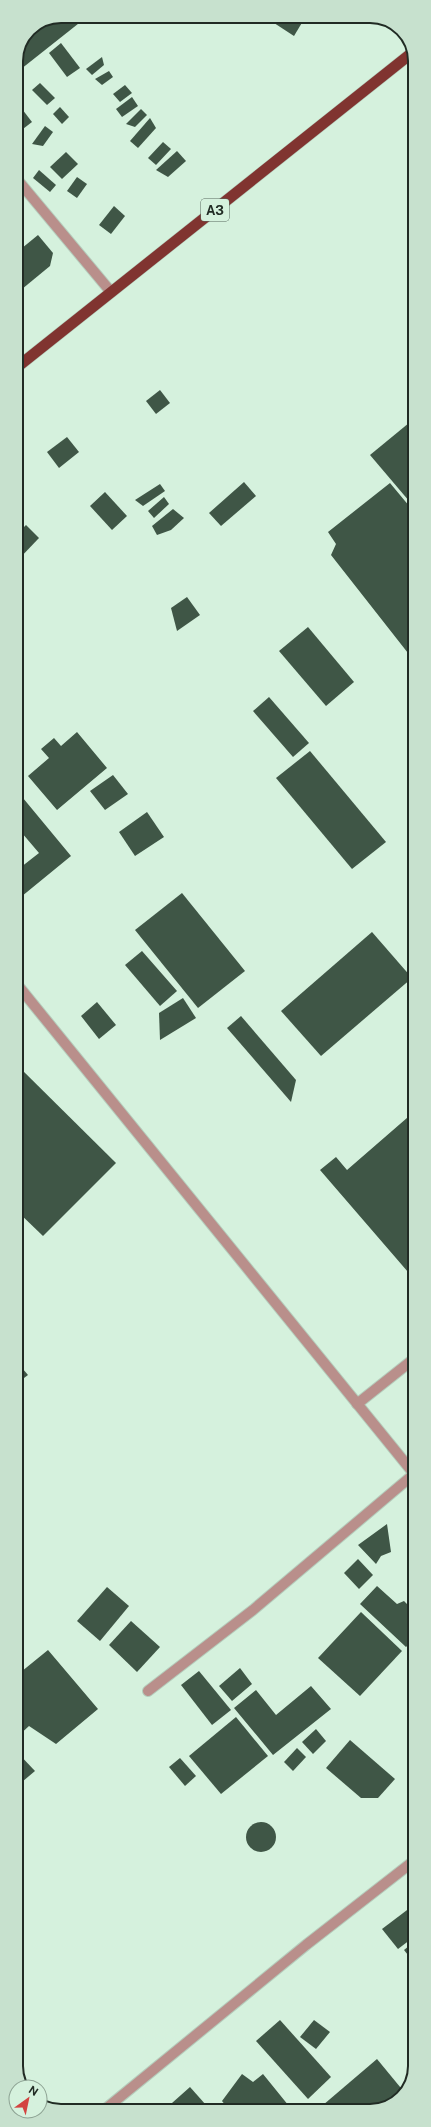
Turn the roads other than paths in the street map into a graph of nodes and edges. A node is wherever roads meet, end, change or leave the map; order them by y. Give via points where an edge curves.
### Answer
1 (408, 56) edge
2 (23, 186) edge
3 (111, 292) junction
4 (23, 362) edge
5 (23, 992) edge
6 (408, 1364) edge
7 (357, 1404) junction
8 (408, 1466) edge
9 (408, 1481) edge
10 (148, 1691) dead end
11 (408, 1865) edge
12 (112, 2104) edge

1 - 3 highway, A3
2 - 3 street
3 - 4 highway, A3
5 - 7 street
6 - 7 street
7 - 8 street
9 - 10 street via 253,1610
11 - 12 street

